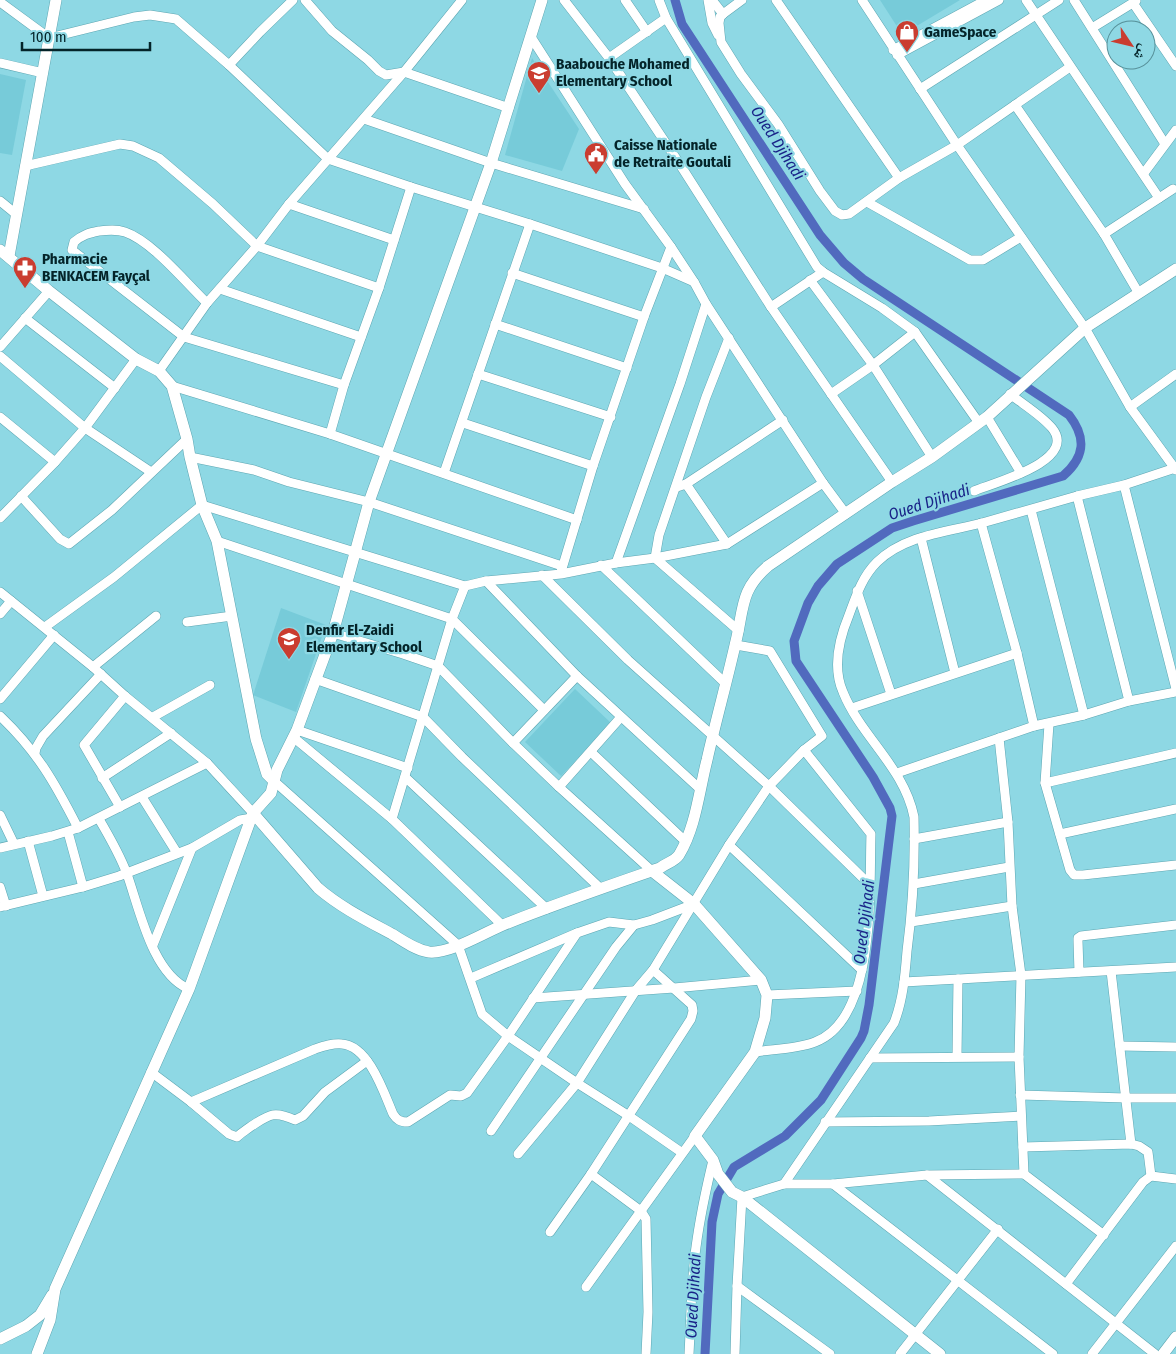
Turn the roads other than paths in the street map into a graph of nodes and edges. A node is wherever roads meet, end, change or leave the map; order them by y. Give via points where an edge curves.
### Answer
1 (56, 0) edge
2 (293, 0) edge
3 (305, 0) edge
4 (462, 0) edge
5 (542, 0) edge
6 (564, 0) edge
7 (625, 0) edge
8 (659, 0) edge
9 (708, 0) edge
10 (712, 0) edge
11 (742, 0) edge
12 (776, 0) edge
13 (862, 0) edge
14 (986, 0) edge
15 (999, 0) edge
16 (1026, 0) edge
17 (1059, 0) edge
18 (1074, 0) edge
19 (1135, 1) edge
20 (0, 2) edge
21 (723, 14) junction
22 (1037, 14) junction
23 (666, 18) junction
24 (1092, 28) junction
25 (647, 32) junction
26 (531, 37) junction
27 (49, 38) junction
28 (721, 42) junction
29 (895, 52) junction
30 (609, 58) junction
31 (0, 63) edge
32 (229, 65) junction
33 (1176, 66) edge
34 (1070, 67) junction
35 (404, 72) junction
36 (43, 74) junction
37 (920, 89) junction
38 (1015, 106) junction
39 (509, 108) junction
40 (364, 118) junction
41 (1176, 130) edge
42 (1165, 144) junction
43 (957, 145) junction
44 (328, 159) junction
45 (491, 163) junction
46 (24, 166) junction
47 (1144, 173) junction
48 (899, 178) junction
49 (411, 187) junction
50 (1172, 189) dead end
51 (1160, 198) junction
52 (0, 201) edge
53 (866, 202) junction
54 (289, 204) junction
55 (475, 207) junction
56 (644, 209) junction
57 (16, 214) junction
58 (530, 224) junction
59 (1104, 234) junction
60 (1021, 237) junction
61 (394, 240) junction
62 (257, 246) junction
63 (671, 247) junction
64 (4, 253) edge
65 (662, 268) junction
66 (1176, 269) edge
67 (822, 272) junction
68 (512, 274) junction
69 (810, 280) junction
70 (694, 282) junction
71 (379, 288) junction
72 (220, 289) junction
73 (49, 291) junction
74 (1138, 292) junction
75 (207, 303) junction
76 (706, 304) junction
77 (771, 307) junction
78 (644, 317) junction
79 (25, 318) junction
80 (495, 324) junction
81 (1084, 328) junction
82 (915, 332) junction
83 (184, 337) junction
84 (361, 337) junction
85 (729, 338) junction
86 (0, 347) edge
87 (0, 356) edge
88 (136, 359) junction
89 (873, 365) junction
90 (627, 368) junction
91 (159, 371) junction
92 (478, 374) junction
93 (1176, 374) edge
94 (344, 385) junction
95 (172, 386) junction
96 (115, 388) junction
97 (1013, 392) junction
98 (831, 394) junction
99 (1130, 407) junction
100 (0, 417) edge
101 (611, 418) junction
102 (783, 420) junction
103 (983, 420) junction
104 (463, 423) junction
105 (85, 428) junction
106 (330, 434) junction
107 (187, 439) junction
108 (386, 453) junction
109 (190, 457) junction
110 (932, 457) junction
111 (55, 462) junction
112 (594, 466) junction
113 (1176, 469) edge
114 (151, 472) junction
115 (444, 473) junction
116 (1021, 473) junction
117 (892, 482) junction
118 (823, 483) junction
119 (681, 485) junction
120 (1124, 485) junction
121 (974, 491) dead end
122 (21, 496) junction
123 (1078, 496) junction
124 (369, 502) junction
125 (202, 505) junction
126 (1031, 510) junction
127 (846, 514) junction
128 (0, 518) edge
129 (577, 520) junction
130 (981, 523) junction
131 (921, 538) junction
132 (217, 541) junction
133 (727, 544) junction
134 (354, 552) junction
135 (655, 558) junction
136 (616, 563) junction
137 (601, 565) junction
138 (562, 570) junction
139 (542, 575) junction
140 (486, 580) junction
141 (346, 583) junction
142 (466, 586) junction
143 (857, 591) junction
144 (0, 592) edge
145 (11, 601) junction
146 (0, 614) edge
147 (156, 616) dead end
148 (232, 616) junction
149 (452, 619) junction
150 (187, 622) dead end
151 (45, 627) junction
152 (739, 631) junction
153 (333, 633) junction
154 (54, 635) junction
155 (736, 645) junction
156 (1017, 653) junction
157 (438, 666) junction
158 (93, 667) junction
159 (955, 673) junction
160 (101, 674) junction
161 (577, 676) junction
162 (315, 679) junction
163 (726, 683) junction
164 (210, 685) dead end
165 (1176, 690) edge
166 (891, 694) junction
167 (125, 696) junction
168 (0, 699) edge
169 (1129, 701) junction
170 (852, 708) junction
171 (544, 710) junction
172 (1084, 715) junction
173 (0, 716) edge
174 (153, 717) junction
175 (423, 717) junction
176 (621, 717) junction
177 (1049, 724) junction
178 (1034, 726) junction
179 (171, 733) junction
180 (295, 734) junction
181 (712, 735) junction
182 (999, 738) junction
183 (513, 743) junction
184 (804, 750) junction
185 (591, 752) junction
186 (35, 753) junction
187 (1176, 754) edge
188 (207, 763) junction
189 (406, 772) junction
190 (897, 773) junction
191 (102, 778) junction
192 (274, 781) junction
193 (1045, 783) junction
194 (769, 786) junction
195 (559, 787) junction
196 (700, 789) junction
197 (142, 797) junction
198 (120, 807) junction
199 (1176, 809) edge
200 (0, 815) edge
201 (253, 816) junction
202 (99, 819) junction
203 (392, 819) junction
204 (1008, 822) junction
205 (78, 828) junction
206 (68, 832) junction
207 (1060, 834) junction
208 (914, 839) junction
209 (28, 841) junction
210 (685, 841) junction
211 (14, 844) junction
212 (730, 845) junction
213 (0, 848) edge
214 (192, 848) junction
215 (177, 853) junction
216 (1176, 864) edge
217 (1009, 867) junction
218 (652, 871) junction
219 (127, 873) junction
220 (869, 884) junction
221 (914, 884) junction
222 (0, 887) edge
223 (83, 887) junction
224 (601, 889) junction
225 (44, 896) junction
226 (694, 904) junction
227 (3, 906) edge
228 (1012, 906) junction
229 (547, 909) junction
230 (911, 922) junction
231 (502, 925) junction
232 (634, 925) junction
233 (1176, 925) edge
234 (577, 933) junction
235 (153, 945) junction
236 (458, 945) junction
237 (1176, 967) edge
238 (653, 970) junction
239 (862, 970) junction
240 (1111, 970) junction
241 (1079, 972) junction
242 (1021, 975) junction
243 (470, 978) junction
244 (958, 979) junction
245 (761, 980) junction
246 (904, 982) junction
247 (674, 988) junction
248 (189, 989) junction
249 (636, 990) junction
250 (857, 991) junction
251 (583, 994) junction
252 (767, 995) junction
253 (533, 998) junction
254 (508, 1036) junction
255 (1120, 1046) junction
256 (1176, 1047) edge
257 (755, 1052) junction
258 (957, 1056) junction
259 (1019, 1056) junction
260 (541, 1058) junction
261 (870, 1058) junction
262 (367, 1061) junction
263 (151, 1072) junction
264 (577, 1083) junction
265 (1020, 1095) junction
266 (1126, 1098) junction
267 (1176, 1098) edge
268 (191, 1102) junction
269 (629, 1116) junction
270 (1022, 1116) junction
271 (825, 1122) junction
272 (490, 1130) dead end
273 (695, 1136) junction
274 (1131, 1144) junction
275 (1023, 1147) junction
276 (681, 1152) junction
277 (518, 1154) dead end
278 (713, 1160) junction
279 (591, 1174) junction
280 (1024, 1174) junction
281 (927, 1175) junction
282 (1151, 1176) junction
283 (1176, 1179) edge
284 (784, 1184) junction
285 (833, 1184) junction
286 (737, 1195) junction
287 (641, 1210) junction
288 (998, 1229) junction
289 (550, 1232) dead end
290 (1104, 1235) junction
291 (1176, 1246) edge
292 (958, 1280) junction
293 (1066, 1284) junction
294 (737, 1286) junction
295 (586, 1287) dead end
296 (55, 1289) junction
297 (1116, 1324) junction
298 (915, 1334) junction
299 (1176, 1337) edge
300 (0, 1339) edge
301 (1176, 1349) edge
302 (38, 1354) edge
303 (646, 1354) edge
304 (689, 1354) edge
305 (735, 1354) edge
306 (830, 1354) edge
307 (900, 1354) edge
308 (940, 1354) edge
309 (1053, 1354) edge
310 (1092, 1354) edge
311 (1155, 1354) edge
312 (1164, 1354) edge
313 (1172, 1354) edge

1 - 27 street
2 - 32 street
3 - 35 street via 332,31 379,71 386,74
4 - 35 street
5 - 26 street
6 - 30 street
7 - 25 street
8 - 23 street
9 - 28 street via 712,23
10 - 21 street
11 - 21 street
12 - 48 street
13 - 29 street
14 - 29 street
15 - 29 street
16 - 22 street
17 - 22 street
18 - 24 street
19 - 24 street
19 - 33 street
20 - 27 street
21 - 28 street via 719,23
22 - 34 street
22 - 37 street
23 - 25 street
23 - 67 street
24 - 42 street
25 - 30 street
26 - 39 street
26 - 56 street
27 - 32 street via 134,17 170,17
27 - 36 street
28 - 53 street via 835,211 846,215
29 - 37 street
30 - 77 street
31 - 36 street
32 - 44 street
34 - 38 street
34 - 47 street
35 - 39 street
35 - 40 street
36 - 46 street
37 - 43 street
38 - 43 street
38 - 59 street
39 - 45 street
40 - 44 street
40 - 45 street
41 - 42 street
42 - 47 street
43 - 48 street
43 - 60 street
44 - 49 street
44 - 54 street
45 - 55 street
45 - 56 street
46 - 57 street
46 - 62 street via 120,144 133,146 159,158
47 - 51 street
48 - 53 street
49 - 55 street
49 - 61 street
50 - 51 street
51 - 59 street
52 - 57 street
53 - 60 street via 970,260 984,260
54 - 61 street
54 - 62 street
55 - 58 street
55 - 108 street
56 - 63 street
57 - 64 street
58 - 65 street
58 - 68 street
59 - 74 street
60 - 81 street
61 - 71 street
62 - 71 street
62 - 72 street
63 - 65 street
63 - 70 street
64 - 73 street
65 - 70 street
65 - 78 street
66 - 74 street
67 - 69 street
67 - 82 street
68 - 78 street
68 - 80 street
69 - 77 street
69 - 89 street
70 - 76 street
71 - 84 street
72 - 75 street
72 - 84 street
73 - 79 street
73 - 88 street
74 - 81 street
75 - 83 street
75 - 83 street via 154,250 130,234 112,230 89,233 74,242 72,250
76 - 85 street
76 - 136 street
77 - 98 street
78 - 90 street
79 - 86 street
79 - 96 street
80 - 90 street
80 - 92 street
81 - 97 street
81 - 99 street
82 - 89 street
82 - 103 street
83 - 91 street
83 - 94 street
84 - 94 street
85 - 102 street
85 - 119 street via 706,397
87 - 105 street
88 - 91 street
88 - 96 street
89 - 98 street
89 - 110 street
90 - 101 street
91 - 95 street
92 - 101 street
92 - 104 street
93 - 99 street
94 - 106 street
95 - 106 street
95 - 107 street
96 - 105 street
97 - 103 street
97 - 116 street via 1052,428 1058,439 1053,453 1046,460
98 - 117 street
99 - 113 street
100 - 111 street
101 - 112 street
102 - 118 street
102 - 119 street
103 - 110 street
103 - 116 street
104 - 112 street
104 - 115 street
105 - 111 street
105 - 114 street
106 - 108 street
107 - 109 street
107 - 114 street
108 - 115 street
108 - 124 street
109 - 124 street via 254,470
109 - 125 street
110 - 117 street
111 - 122 street
112 - 129 street
113 - 120 street
114 - 122 street via 112,510 69,544 60,539
115 - 129 street
116 - 121 street
117 - 127 street
118 - 127 street
118 - 133 street
119 - 133 street
119 - 135 street via 659,535
120 - 123 street
120 - 165 street
122 - 128 street
123 - 126 street
123 - 169 street
124 - 134 street
124 - 138 street
125 - 132 street
125 - 134 street
125 - 151 street via 114,577
126 - 130 street
126 - 172 street
127 - 152 street via 756,577 743,603
129 - 138 street
130 - 131 street
130 - 156 street
131 - 143 street via 887,553 866,575
131 - 159 street
132 - 141 street
132 - 148 street
133 - 135 street
134 - 141 street
134 - 142 street
135 - 136 street
135 - 152 street
136 - 137 street
137 - 138 street
137 - 163 street
138 - 139 street
139 - 140 street
139 - 181 street via 628,660
140 - 142 street
140 - 161 street
141 - 149 street
141 - 153 street
142 - 149 street
143 - 166 street
143 - 170 street via 842,632 838,659 839,680
144 - 145 street
145 - 146 street
145 - 151 street
147 - 158 street
148 - 150 street
148 - 192 street via 256,739 267,774
149 - 157 street
149 - 171 street
151 - 154 street
152 - 155 street
153 - 157 street
153 - 162 street
154 - 158 street
154 - 168 street
155 - 163 street
155 - 184 street via 770,652 822,736
156 - 159 street
156 - 178 street
157 - 175 street
157 - 183 street
158 - 160 street
159 - 166 street
160 - 167 street
160 - 186 street via 43,736
161 - 171 street
161 - 176 street
162 - 175 street
162 - 180 street
163 - 181 street
164 - 174 street
165 - 169 street
166 - 170 street
167 - 174 street
167 - 191 street via 84,745
169 - 172 street
170 - 190 street
171 - 183 street
172 - 177 street
173 - 186 street
174 - 179 street
175 - 189 street
175 - 224 street
176 - 185 street
176 - 196 street
177 - 178 street
177 - 193 street
178 - 182 street
179 - 188 street
179 - 191 street
180 - 189 street
180 - 192 street
180 - 203 street
181 - 194 street
181 - 196 street
182 - 190 street
182 - 204 street
183 - 195 street
184 - 194 street
184 - 220 street via 871,834
185 - 195 street
185 - 210 street
186 - 205 street via 52,777
187 - 193 street
188 - 197 street
188 - 201 street
189 - 203 street
189 - 229 street
190 - 208 street via 912,806
191 - 198 street
192 - 201 street via 271,794
192 - 236 street
193 - 207 street
194 - 212 street
194 - 220 street
195 - 218 street
196 - 210 street via 694,819
197 - 198 street
197 - 215 street
198 - 202 street
199 - 207 street
200 - 211 street
201 - 214 street
201 - 236 street via 318,888 351,912 416,948 438,952
201 - 248 street
202 - 205 street
202 - 219 street
203 - 231 street
204 - 208 street
204 - 217 street
205 - 206 street
206 - 209 street
206 - 223 street
207 - 216 street via 1074,875
208 - 221 street
209 - 211 street
209 - 225 street
210 - 218 street via 678,856
211 - 213 street
212 - 226 street
212 - 239 street
214 - 215 street
214 - 235 street
215 - 219 street
217 - 221 street
217 - 228 street
218 - 224 street
218 - 226 street
219 - 223 street
219 - 235 street via 141,921
220 - 239 street via 867,942
221 - 230 street
222 - 227 street
223 - 225 street
224 - 229 street
225 - 227 street
226 - 232 street
226 - 238 street
226 - 245 street
228 - 230 street
228 - 242 street
229 - 231 street
230 - 246 street
231 - 236 street
232 - 234 street via 609,922
232 - 251 street
233 - 241 street via 1079,937
234 - 243 street
234 - 253 street
235 - 248 street via 164,966
236 - 243 street
237 - 240 street
238 - 247 street
238 - 249 street
239 - 250 street
240 - 241 street
240 - 255 street
241 - 242 street
242 - 244 street
242 - 259 street
243 - 254 street via 482,1014
244 - 246 street
244 - 258 street
245 - 247 street
245 - 252 street
246 - 261 street via 894,1023
247 - 249 street
247 - 269 street via 692,1005 691,1019
248 - 263 street
249 - 251 street
249 - 264 street
250 - 252 street
250 - 257 street via 839,1026 828,1035 816,1042
251 - 253 street
251 - 260 street
252 - 257 street via 765,1018
253 - 254 street
254 - 260 street
254 - 262 street via 467,1093 450,1095 408,1122 402,1122 393,1114
255 - 256 street
255 - 266 street
257 - 273 street
258 - 259 street
258 - 261 street
259 - 265 street
260 - 264 street
260 - 272 street
261 - 271 street
262 - 268 street via 353,1047 330,1044
262 - 268 street via 325,1092 304,1116 295,1120 282,1114 272,1114 258,1120 237,1137
263 - 268 street
263 - 296 street
264 - 269 street
264 - 277 street
265 - 266 street
265 - 270 street
266 - 267 street
266 - 274 street
269 - 276 street
269 - 279 street
270 - 271 street
270 - 275 street
271 - 284 street
273 - 276 street
273 - 278 street
274 - 275 street
274 - 282 street via 1148,1152
275 - 280 street
276 - 287 street
278 - 286 street via 718,1174
278 - 304 street via 696,1247
279 - 287 street
279 - 289 street
280 - 281 street
280 - 290 street
281 - 285 street
281 - 288 street
282 - 283 street
282 - 290 street
284 - 285 street
284 - 286 street
285 - 292 street
286 - 294 street
286 - 298 street
287 - 295 street
287 - 303 street via 646,1219
288 - 292 street
288 - 293 street
290 - 293 street
291 - 297 street
292 - 298 street
292 - 309 street
293 - 297 street
294 - 305 street
294 - 306 street
296 - 300 street via 40,1315
296 - 302 street via 50,1320
297 - 310 street
297 - 311 street
298 - 307 street
298 - 308 street
299 - 312 street
301 - 313 street

